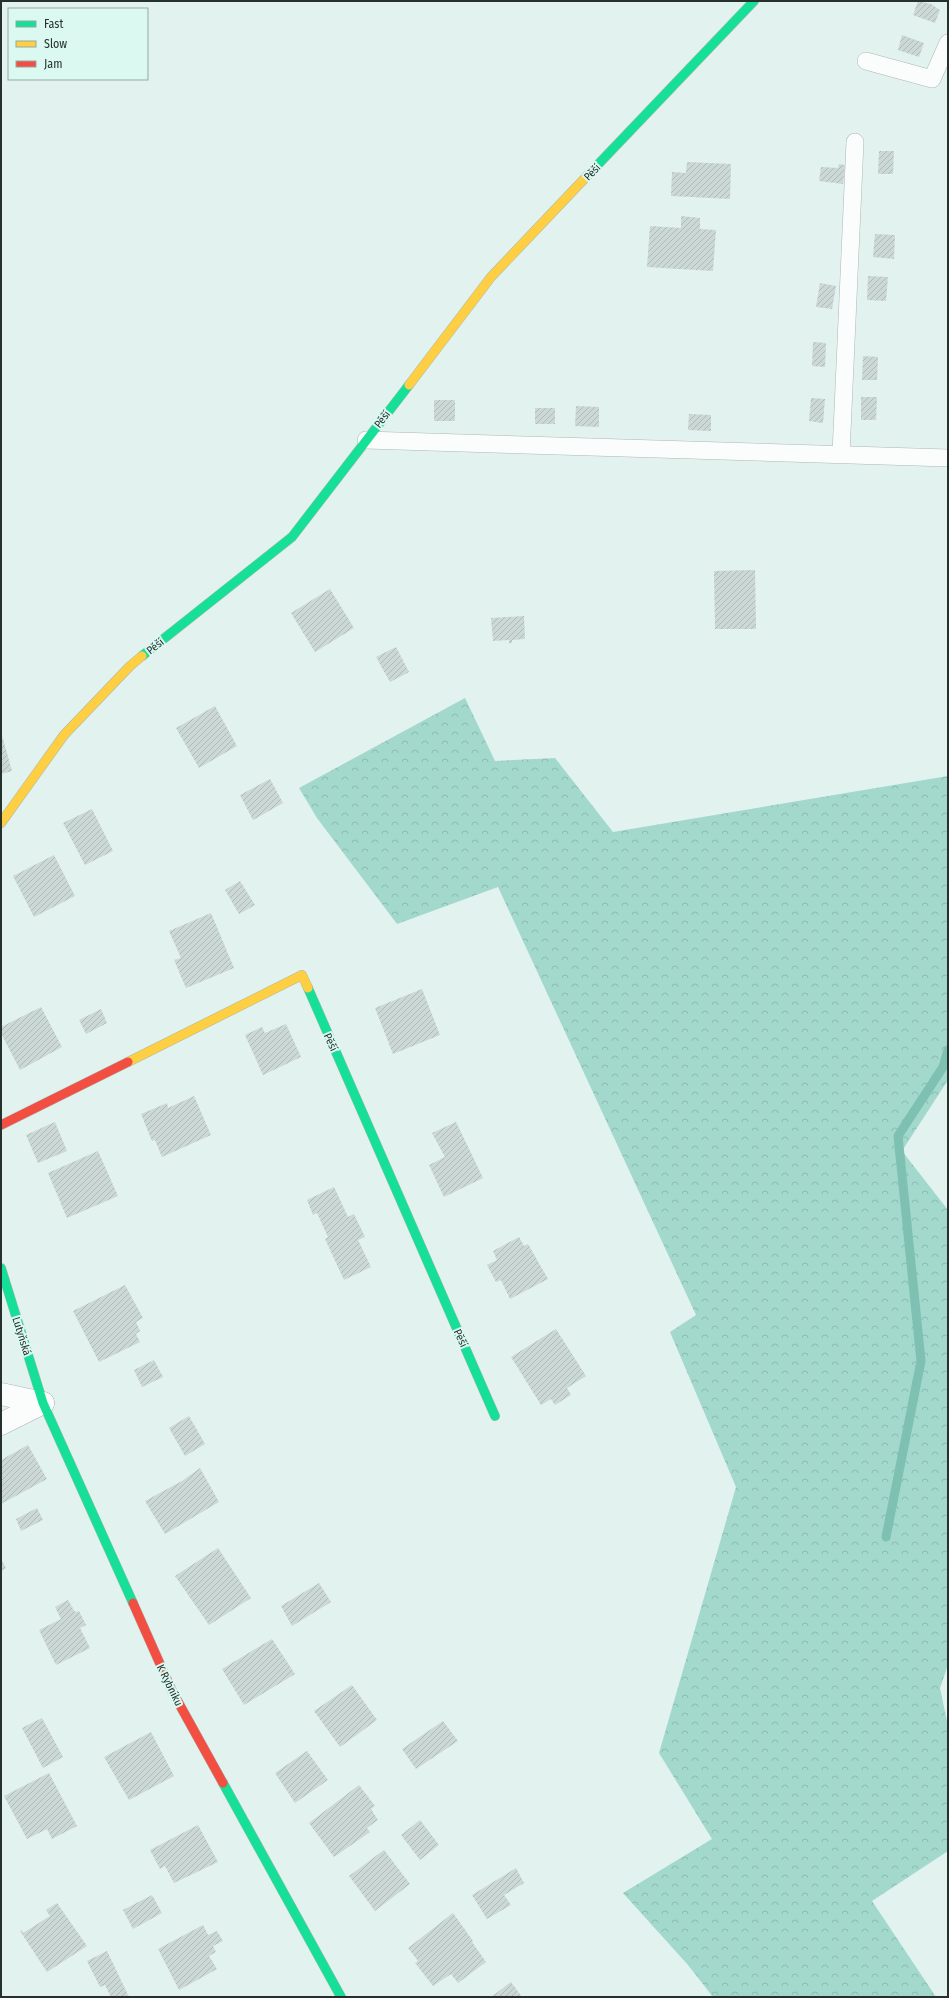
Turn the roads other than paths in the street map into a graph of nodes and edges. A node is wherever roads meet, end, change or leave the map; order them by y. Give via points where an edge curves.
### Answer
1 (754, 1) edge
2 (948, 43) edge
3 (866, 61) dead end
4 (855, 142) dead end
5 (366, 440) junction
6 (841, 454) junction
7 (948, 458) edge
8 (1, 823) edge
9 (1, 1125) edge
10 (1, 1268) edge
11 (1, 1394) edge
12 (43, 1403) junction
13 (495, 1416) dead end
14 (1, 1424) edge
15 (340, 1997) edge

1 - 5 street, Pěší via 491,277
2 - 3 lane via 932,79
4 - 6 lane
5 - 6 lane
5 - 8 street, Pěší via 292,537 130,666 64,735
6 - 7 lane
9 - 13 street, Pěší via 302,975
10 - 12 street, Lutyňská
11 - 12 street
12 - 14 street
12 - 15 street, K Rybníku via 172,1691

